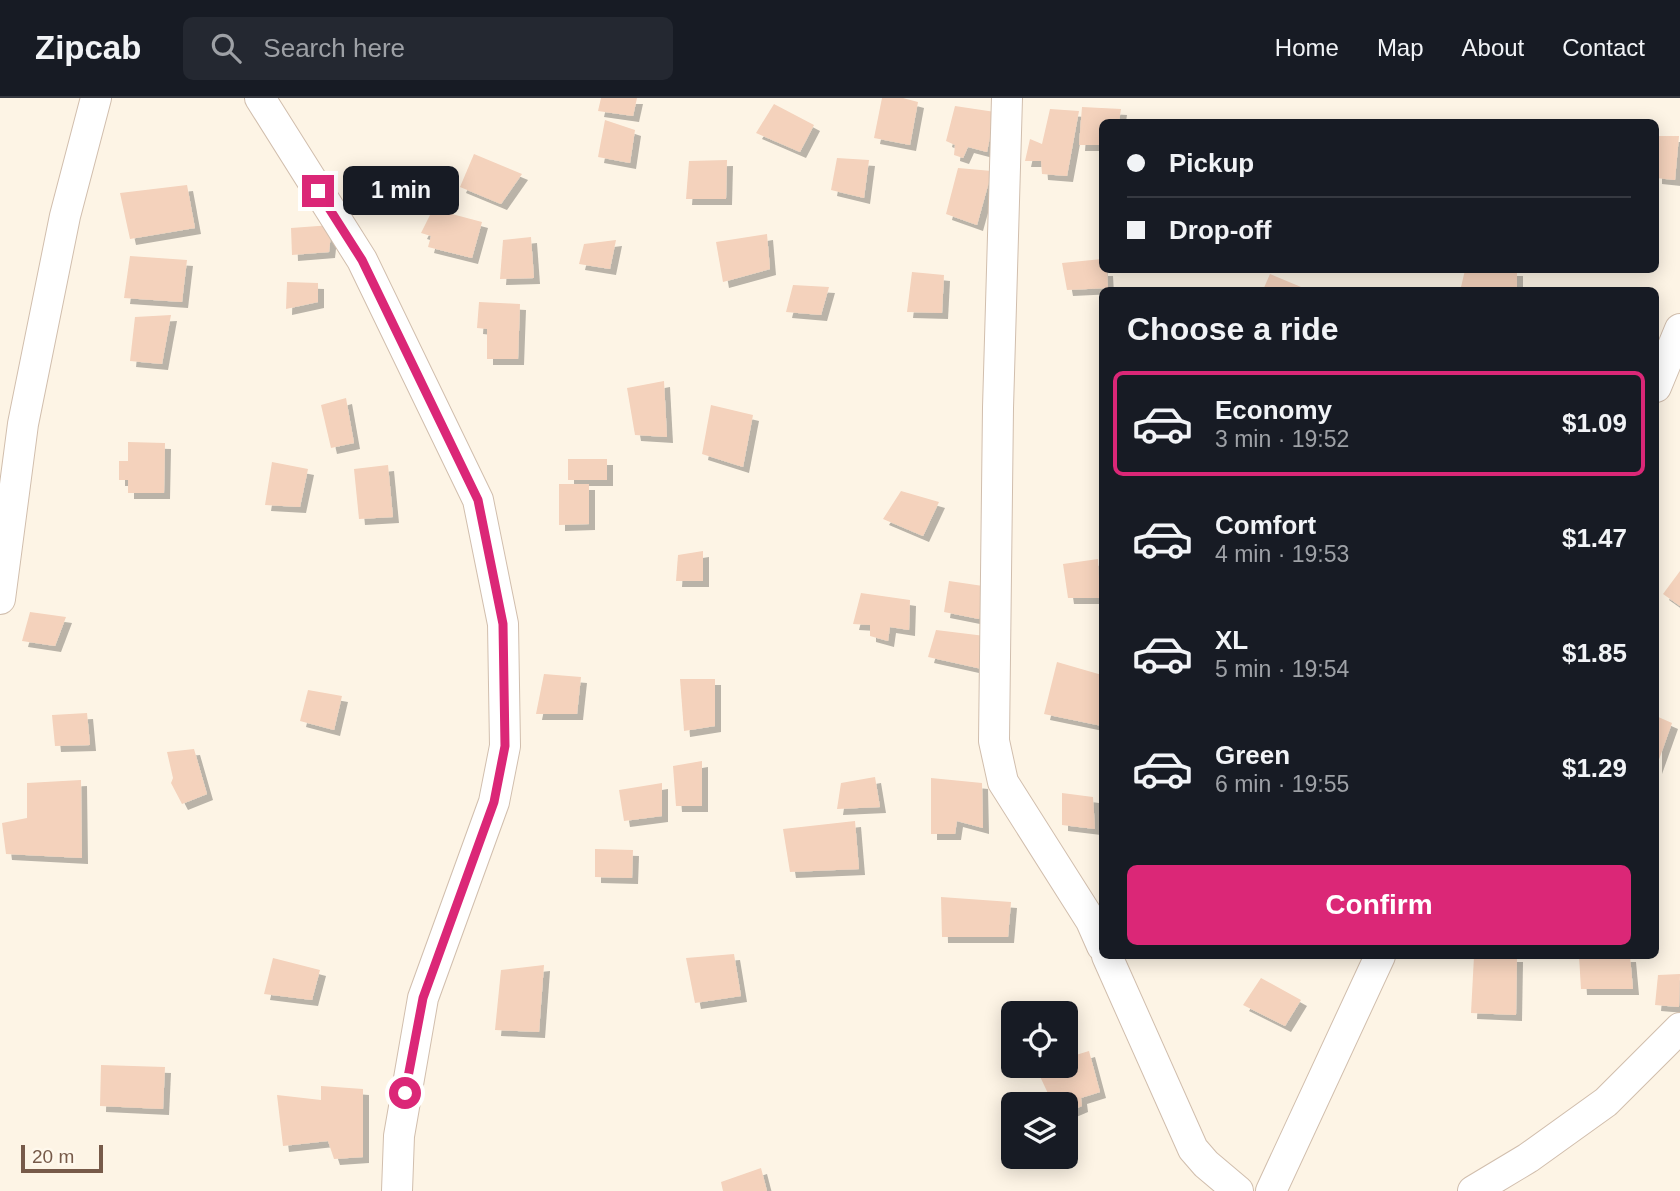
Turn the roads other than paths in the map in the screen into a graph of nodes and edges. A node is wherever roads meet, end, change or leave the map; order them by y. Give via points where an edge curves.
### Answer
1 (96, 98) edge
2 (260, 98) edge
3 (1007, 98) edge
4 (1680, 329) edge
5 (1659, 380) edge
6 (0, 599) edge
7 (1099, 939) edge
8 (1108, 959) edge
9 (1379, 959) edge
10 (1680, 1028) edge
11 (397, 1191) edge
12 (1238, 1191) edge
13 (1271, 1191) edge
14 (1473, 1191) edge

1 - 6 street via 65,216 23,424
2 - 11 street via 362,260 478,500 503,624 505,746 494,802 423,998 399,1136
3 - 7 street via 994,741 1003,782
4 - 5 street
8 - 12 street via 1193,1149
9 - 13 street
10 - 14 street via 1606,1101

